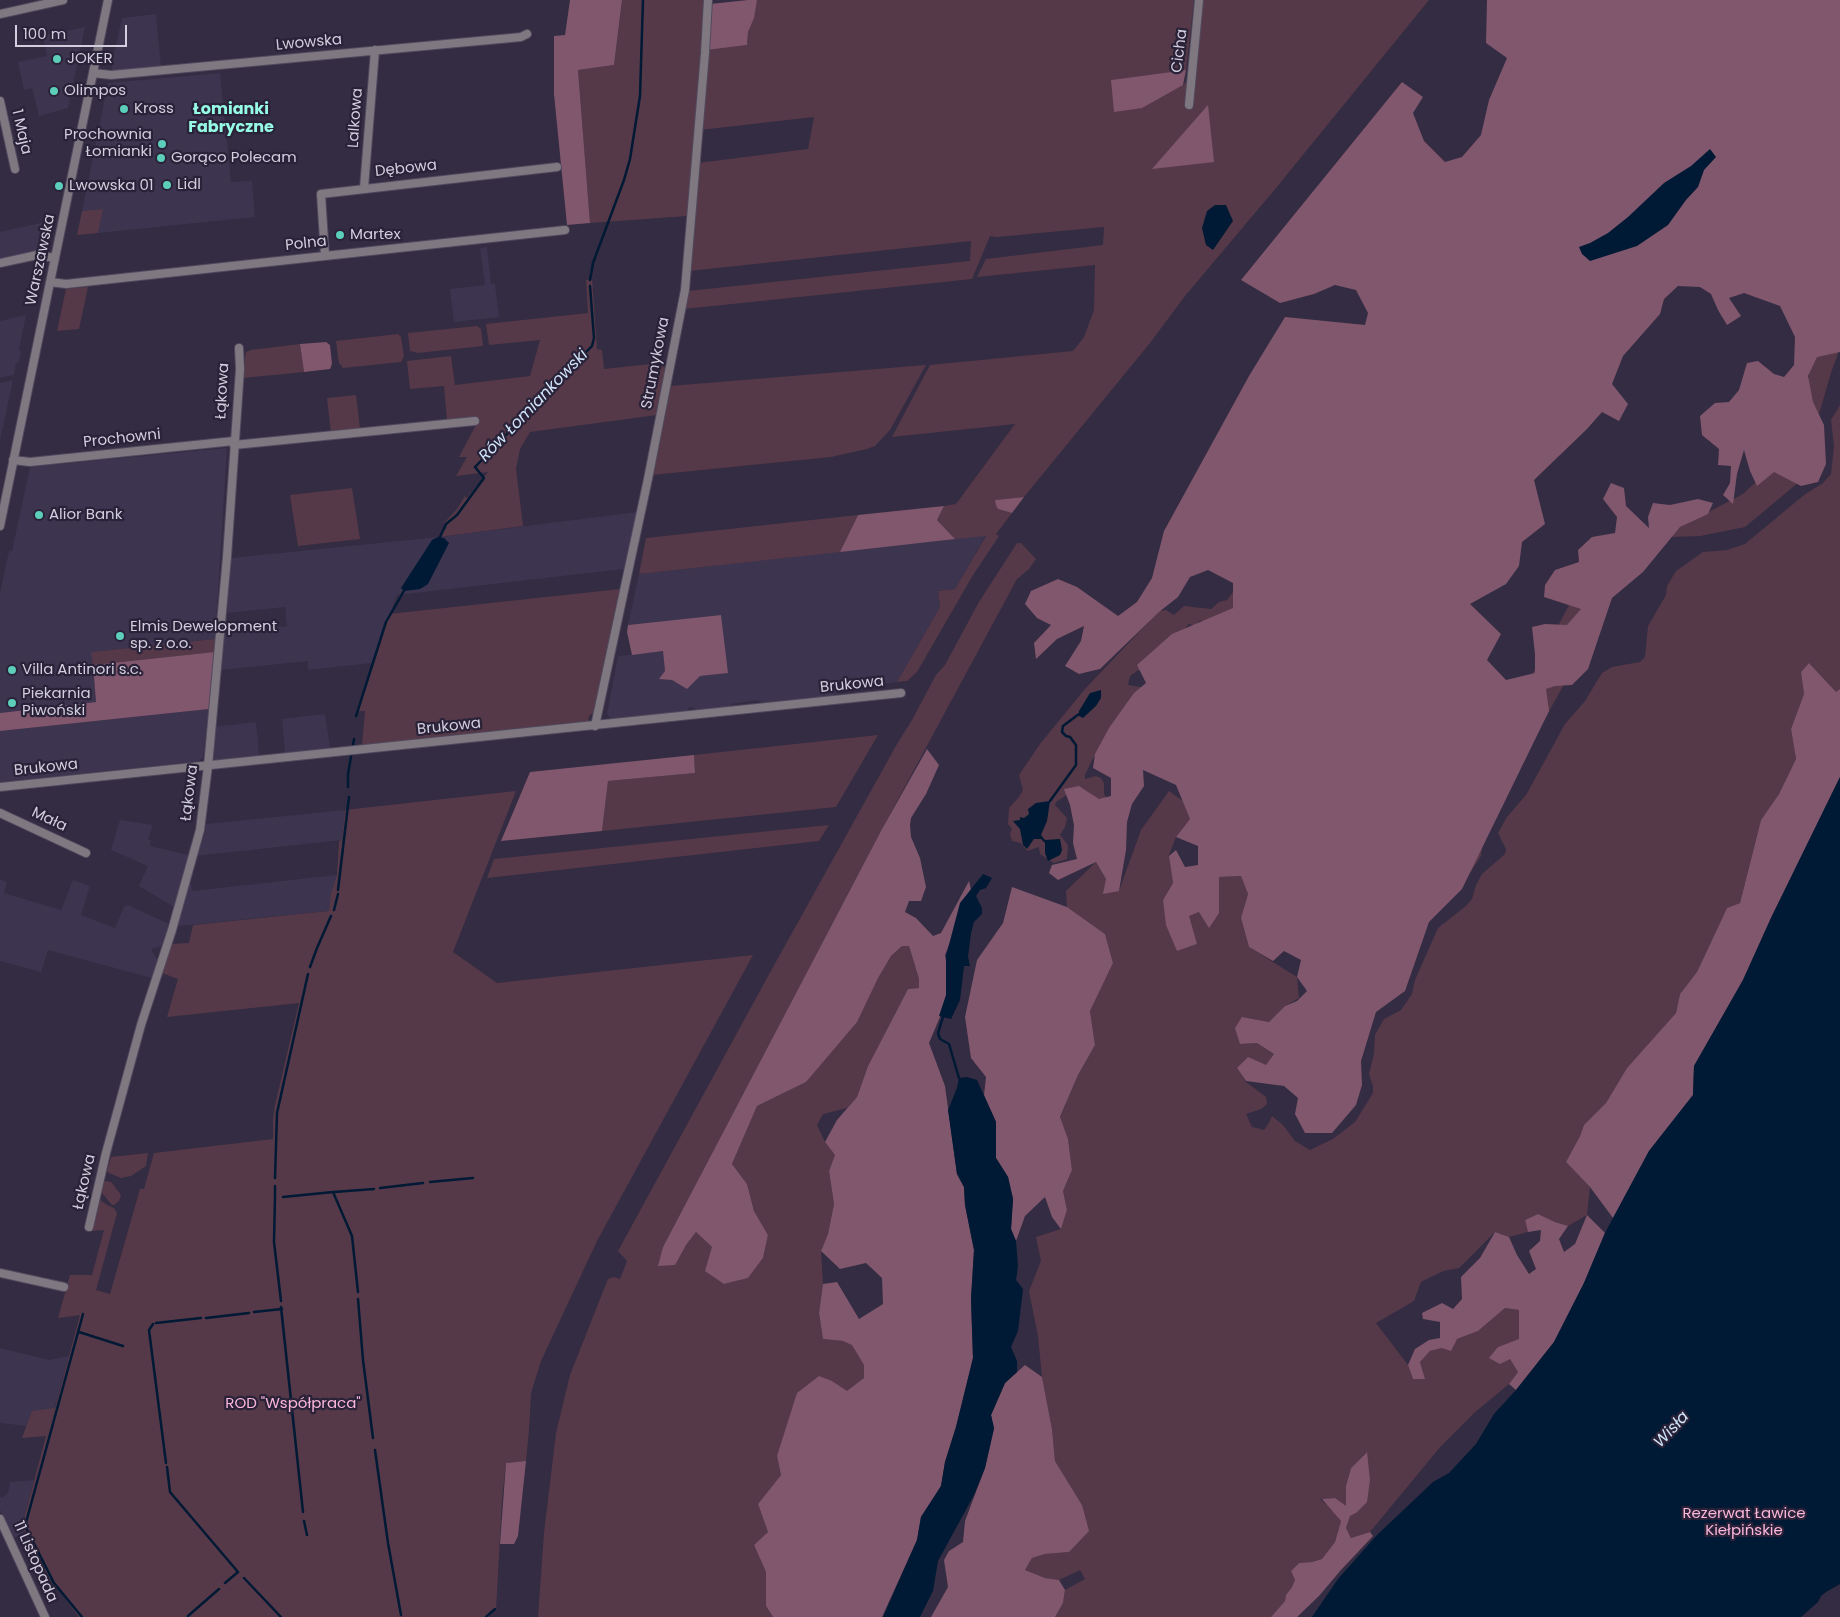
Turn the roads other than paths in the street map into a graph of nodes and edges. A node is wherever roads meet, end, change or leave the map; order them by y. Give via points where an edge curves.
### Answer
1 (63, 0) edge
2 (108, 0) edge
3 (708, 0) edge
4 (1199, 0) edge
5 (0, 14) edge
6 (526, 34) dead end
7 (375, 50) junction
8 (93, 73) junction
9 (0, 101) edge
10 (1188, 105) dead end
11 (557, 168) dead end
12 (15, 169) dead end
13 (364, 188) junction
14 (565, 230) dead end
15 (325, 256) junction
16 (55, 258) junction
17 (0, 264) edge
18 (50, 282) junction
19 (239, 348) dead end
20 (475, 421) dead end
21 (234, 443) junction
22 (13, 460) junction
23 (0, 526) edge
24 (901, 693) dead end
25 (595, 726) junction
26 (208, 766) junction
27 (0, 787) edge
28 (0, 813) edge
29 (86, 853) dead end
30 (89, 1227) dead end
31 (0, 1273) edge
32 (64, 1287) dead end
33 (0, 1519) edge
34 (44, 1617) edge

1 - 5 street
2 - 8 street, Warszawska
3 - 25 street, Strumykowa via 685,290
4 - 10 street, Cicha
6 - 7 street, Lwowska
7 - 8 street, Lwowska via 111,75
7 - 13 street, Lalkowa
8 - 16 street, Warszawska
9 - 12 street, 1 Maja
11 - 13 street, Dębowa
13 - 15 street, Dębowa via 321,194
14 - 15 street, Polna
15 - 18 street, Polna via 66,284
16 - 17 street via 37,255
16 - 18 street, Warszawska
18 - 22 street, Warszawska
19 - 21 street, Łąkowa
20 - 21 street, Prochowni
21 - 22 street, Prochowni via 28,462
21 - 26 street, Łąkowa
22 - 23 street, Warszawska
24 - 25 street, Brukowa
25 - 26 street, Brukowa
26 - 27 street, Brukowa
26 - 30 street, Łąkowa via 200,830 142,1024
28 - 29 street, Mała
31 - 32 street
33 - 34 street, 11 Listopada

